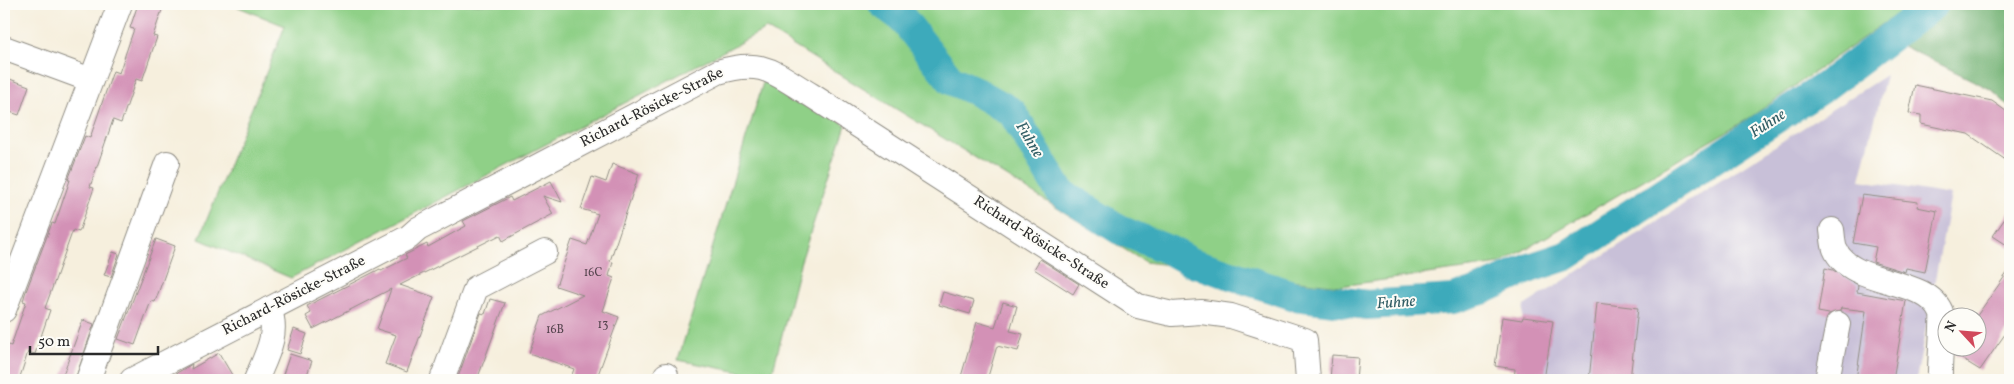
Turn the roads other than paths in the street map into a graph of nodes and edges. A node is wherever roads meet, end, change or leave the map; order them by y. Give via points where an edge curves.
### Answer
1 (120, 4) edge
2 (4, 48) edge
3 (91, 80) junction
4 (167, 163) dead end
5 (1832, 230) dead end
6 (545, 252) dead end
7 (4, 310) edge
8 (269, 310) junction
9 (1838, 324) dead end
10 (88, 380) edge
11 (132, 380) edge
12 (256, 380) edge
13 (442, 380) edge
14 (1308, 380) edge
15 (1827, 380) edge
16 (1940, 380) edge

1 - 3 street
2 - 3 street
3 - 7 street
4 - 10 street
5 - 16 street via 1835,250 1850,265 1865,274 1928,296 1937,304 1942,314 1938,360
6 - 13 street via 476,288
8 - 11 street, Richard-Rösicke-Straße
8 - 12 street via 274,321 272,338
8 - 14 street, Richard-Rösicke-Straße via 718,72 749,65 770,70 811,95 1138,306 1172,314 1200,312 1231,316 1305,340
9 - 15 street

